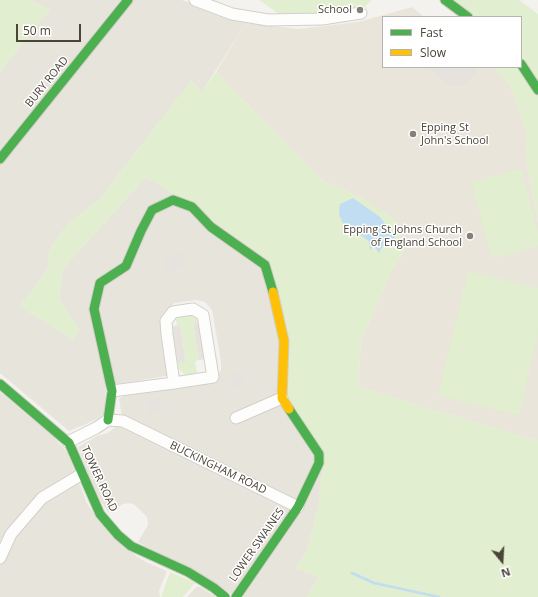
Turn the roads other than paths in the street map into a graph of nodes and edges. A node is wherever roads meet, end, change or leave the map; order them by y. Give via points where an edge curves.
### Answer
1 (128, 0) edge
2 (195, 0) edge
3 (445, 0) edge
4 (361, 13) dead end
5 (467, 16) edge
6 (522, 65) edge
7 (538, 90) edge
8 (0, 159) edge
9 (174, 383) junction
10 (0, 384) edge
11 (112, 392) junction
12 (282, 398) junction
13 (236, 418) dead end
14 (108, 420) junction
15 (68, 442) junction
16 (82, 474) junction
17 (298, 508) junction
18 (0, 558) edge
19 (225, 597) edge
20 (236, 597) edge

1 - 8 street, BURY ROAD
2 - 4 street via 232,14 268,20 322,19
3 - 5 street
6 - 7 street
9 - 9 street via 213,377 203,315 193,308 173,312 166,320
9 - 11 street
10 - 15 street, TOWER ROAD
11 - 12 street via 94,309 100,283 126,266 152,210 172,200 192,207 211,227 265,265 284,341
11 - 14 street
12 - 13 street
12 - 17 street via 319,454 319,463
14 - 15 street
14 - 17 street, BUCKINGHAM ROAD via 123,421
15 - 16 street, TOWER ROAD
16 - 18 street via 42,498 11,534
16 - 19 street, TOWER ROAD via 100,514 131,546 188,572
17 - 20 street, LOWER SWAINES

